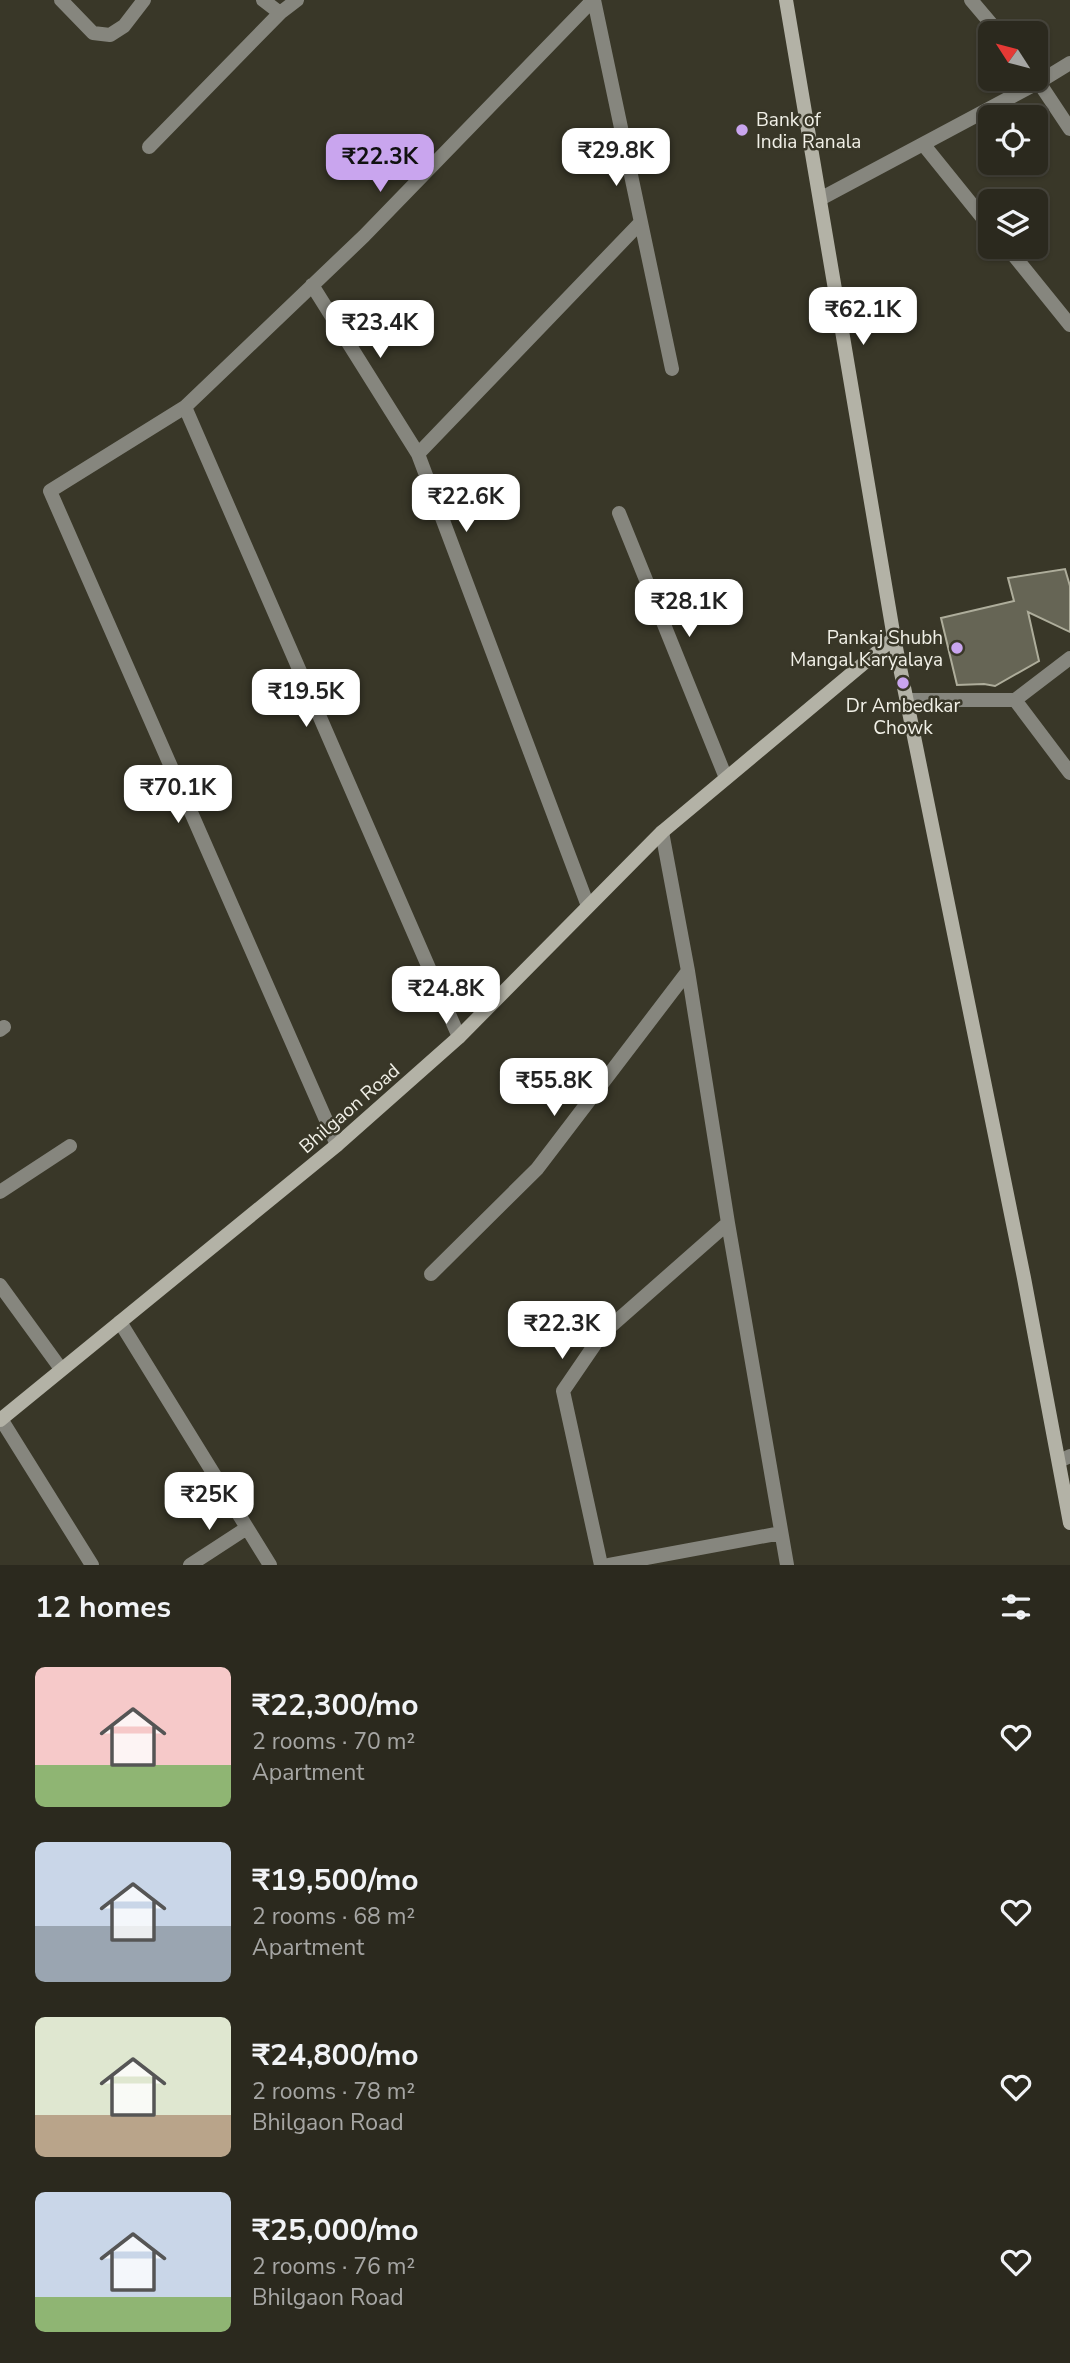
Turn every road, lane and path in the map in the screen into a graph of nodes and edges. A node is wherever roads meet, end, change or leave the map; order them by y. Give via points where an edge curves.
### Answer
1 (61, 0) edge
2 (144, 0) edge
3 (263, 0) edge
4 (297, 0) edge
5 (594, 0) edge
6 (786, 0) edge
7 (971, 0) edge
8 (280, 13) junction
9 (989, 21) edge
10 (1070, 63) edge
11 (1048, 75) edge
12 (1018, 91) edge
13 (1045, 91) edge
14 (1070, 129) edge
15 (923, 144) junction
16 (149, 147) dead end
17 (820, 199) junction
18 (978, 211) edge
19 (641, 222) junction
20 (1017, 259) edge
21 (313, 285) junction
22 (1070, 325) edge
23 (672, 369) dead end
24 (185, 407) junction
25 (418, 454) junction
26 (619, 513) dead end
27 (894, 638) junction
28 (1070, 659) edge
29 (907, 700) junction
30 (1015, 700) junction
31 (1070, 773) edge
32 (726, 778) junction
33 (662, 832) junction
34 (589, 906) junction
35 (688, 971) junction
36 (459, 1037) junction
37 (337, 1145) junction
38 (70, 1146) dead end
39 (0, 1192) edge
40 (728, 1223) junction
41 (431, 1274) dead end
42 (0, 1285) edge
43 (120, 1322) junction
44 (61, 1369) junction
45 (1, 1420) edge
46 (1065, 1458) edge
47 (1070, 1523) edge
48 (247, 1528) junction
49 (781, 1533) junction
50 (92, 1565) edge
51 (190, 1565) edge
52 (270, 1565) edge
53 (601, 1565) edge
54 (608, 1565) edge
55 (788, 1565) edge

1 - 2 street via 93,33 110,35 124,26
3 - 8 street
4 - 8 street
5 - 19 street
5 - 21 street
6 - 17 street
7 - 9 street
8 - 16 street
10 - 11 street
12 - 15 street
13 - 14 street
15 - 17 street
15 - 18 street
17 - 27 street
19 - 23 street
19 - 25 street
20 - 22 street
21 - 24 street
21 - 25 street
24 - 36 street
24 - 37 street via 50,491
25 - 34 street
26 - 32 street
27 - 29 street
27 - 32 street, Bhilgaon Road
28 - 30 street
29 - 30 street
29 - 46 street
30 - 31 street
32 - 33 street, Bhilgaon Road
33 - 34 street, Bhilgaon Road
33 - 35 street
34 - 36 street, Bhilgaon Road
35 - 40 street
35 - 41 street via 537,1169
36 - 37 street, Bhilgaon Road
37 - 43 street, Bhilgaon Road
38 - 39 street
40 - 49 street
40 - 53 street via 602,1334 563,1391
42 - 44 street
43 - 44 street, Bhilgaon Road
43 - 48 street
44 - 45 street, Bhilgaon Road
45 - 50 street
46 - 47 street
48 - 51 street
48 - 52 street
49 - 54 street
49 - 55 street

